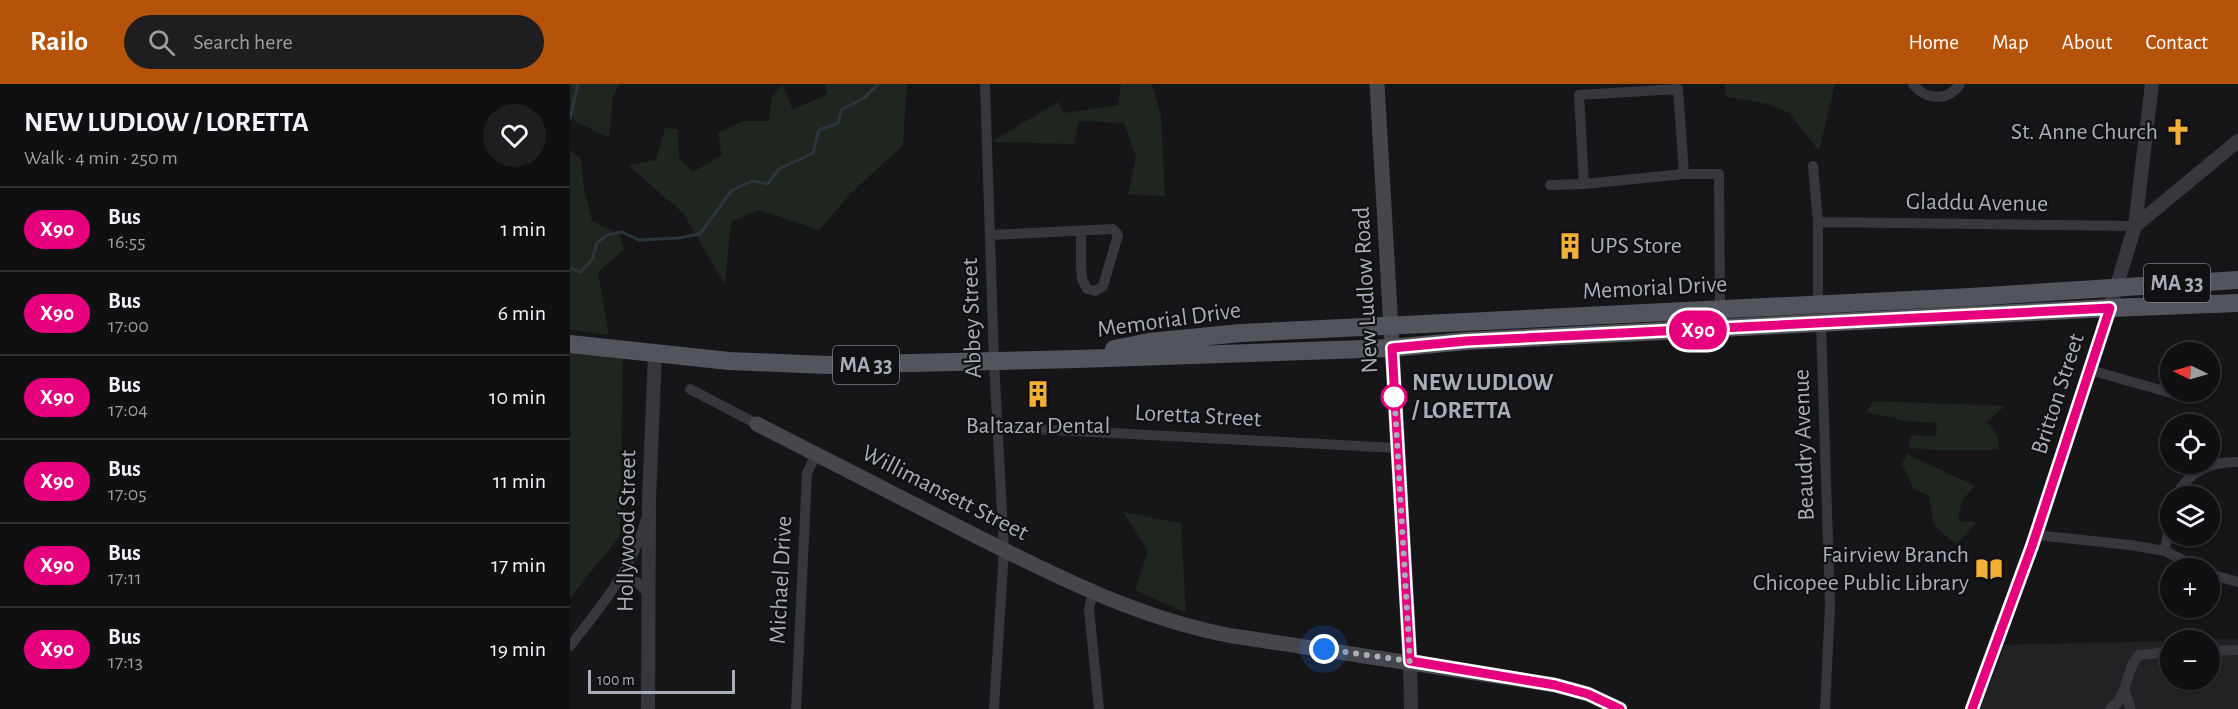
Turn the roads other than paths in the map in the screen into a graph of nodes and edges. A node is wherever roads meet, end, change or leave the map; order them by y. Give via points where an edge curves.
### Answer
1 (985, 84) edge
2 (1377, 84) edge
3 (1913, 84) edge
4 (1960, 84) edge
5 (2152, 84) edge
6 (2238, 141) edge
7 (1813, 166) dead end
8 (1684, 174) junction
9 (1584, 184) junction
10 (1550, 185) dead end
11 (1818, 222) junction
12 (2135, 226) junction
13 (1081, 231) junction
14 (990, 235) junction
15 (2238, 280) edge
16 (2116, 287) junction
17 (2238, 303) edge
18 (1818, 304) junction
19 (2110, 308) junction
20 (1720, 309) junction
21 (1821, 324) junction
22 (1391, 326) junction
23 (570, 344) edge
24 (1392, 348) junction
25 (655, 354) junction
26 (1077, 359) junction
27 (994, 361) junction
28 (2090, 370) junction
29 (690, 388) dead end
30 (2160, 390) edge
31 (757, 424) joint
32 (997, 427) junction
33 (1397, 448) junction
34 (816, 454) junction
35 (2238, 462) edge
36 (2183, 486) edge
37 (649, 499) junction
38 (2036, 535) junction
39 (2166, 546) edge
40 (1004, 550) junction
41 (2165, 551) junction
42 (2179, 558) edge
43 (2220, 577) edge
44 (2238, 582) edge
45 (618, 583) junction
46 (1093, 591) junction
47 (649, 594) junction
48 (570, 646) edge
49 (2238, 650) edge
50 (2220, 651) edge
51 (2160, 653) edge
52 (1410, 661) junction
53 (2124, 689) junction
54 (648, 709) edge
55 (796, 709) edge
56 (994, 709) edge
57 (1099, 709) edge
58 (1411, 709) edge
59 (1620, 709) edge
60 (1825, 709) edge
61 (1972, 709) edge
62 (2110, 709) edge
63 (2132, 709) edge

1 - 14 street, Abbey Street
2 - 22 main road, New Ludlow Road
3 - 4 street via 1922,93 1938,98
5 - 12 street, Britton Street
6 - 12 street
7 - 11 street
8 - 9 street
8 - 9 street via 1678,89 1580,95
8 - 20 street via 1719,174
9 - 10 street
11 - 12 street, Gladdu Avenue
11 - 18 street
12 - 16 street, Britton Street
13 - 13 street via 1082,279 1087,289 1095,291 1103,286 1118,234 1113,229
13 - 14 street
14 - 27 street, Abbey Street
15 - 16 main road, Memorial Drive / MA 33
16 - 18 main road, Memorial Drive / MA 33
16 - 19 street, Britton Street
17 - 19 main road, Memorial Drive / MA 33
18 - 20 main road, Memorial Drive / MA 33
19 - 21 main road, Memorial Drive / MA 33
19 - 28 street, Britton Street
20 - 22 main road, Memorial Drive / MA 33
21 - 24 main road, Memorial Drive / MA 33
21 - 60 street, Beaudry Avenue via 1830,605
22 - 24 main road, New Ludlow Road
22 - 26 main road, Memorial Drive / MA 33 via 1180,338 1120,347
23 - 25 main road, MA 33
24 - 26 main road, Memorial Drive / MA 33
24 - 33 main road, New Ludlow Road
25 - 27 main road, Memorial Drive / MA 33 via 802,364
25 - 37 street, Hollywood Street
26 - 27 main road, Memorial Drive / MA 33
27 - 32 street, Abbey Street
28 - 30 street
28 - 38 street, Britton Street
29 - 31 street, Willimansett Street
31 - 34 main road, Willimansett Street
32 - 33 street, Loretta Street
32 - 40 street, Abbey Street
33 - 52 main road, New Ludlow Road
34 - 40 main road, Willimansett Street
34 - 55 street, Michael Drive via 807,473
35 - 36 street via 2192,473
37 - 45 street via 641,534
37 - 47 street, Hollywood Street
38 - 41 street
38 - 61 street, Britton Street
39 - 41 street
40 - 46 main road, Willimansett Street
40 - 56 street, Abbey Street
41 - 42 street
43 - 44 street
45 - 47 street via 636,582
45 - 48 street
46 - 52 main road, Willimansett Street via 1186,626
46 - 57 street via 1089,609
47 - 54 street, Hollywood Street
49 - 50 street
51 - 53 street via 2139,655
52 - 58 street, New Ludlow Road
52 - 59 main road, Willimansett Street via 1555,685
53 - 62 street
53 - 63 street

